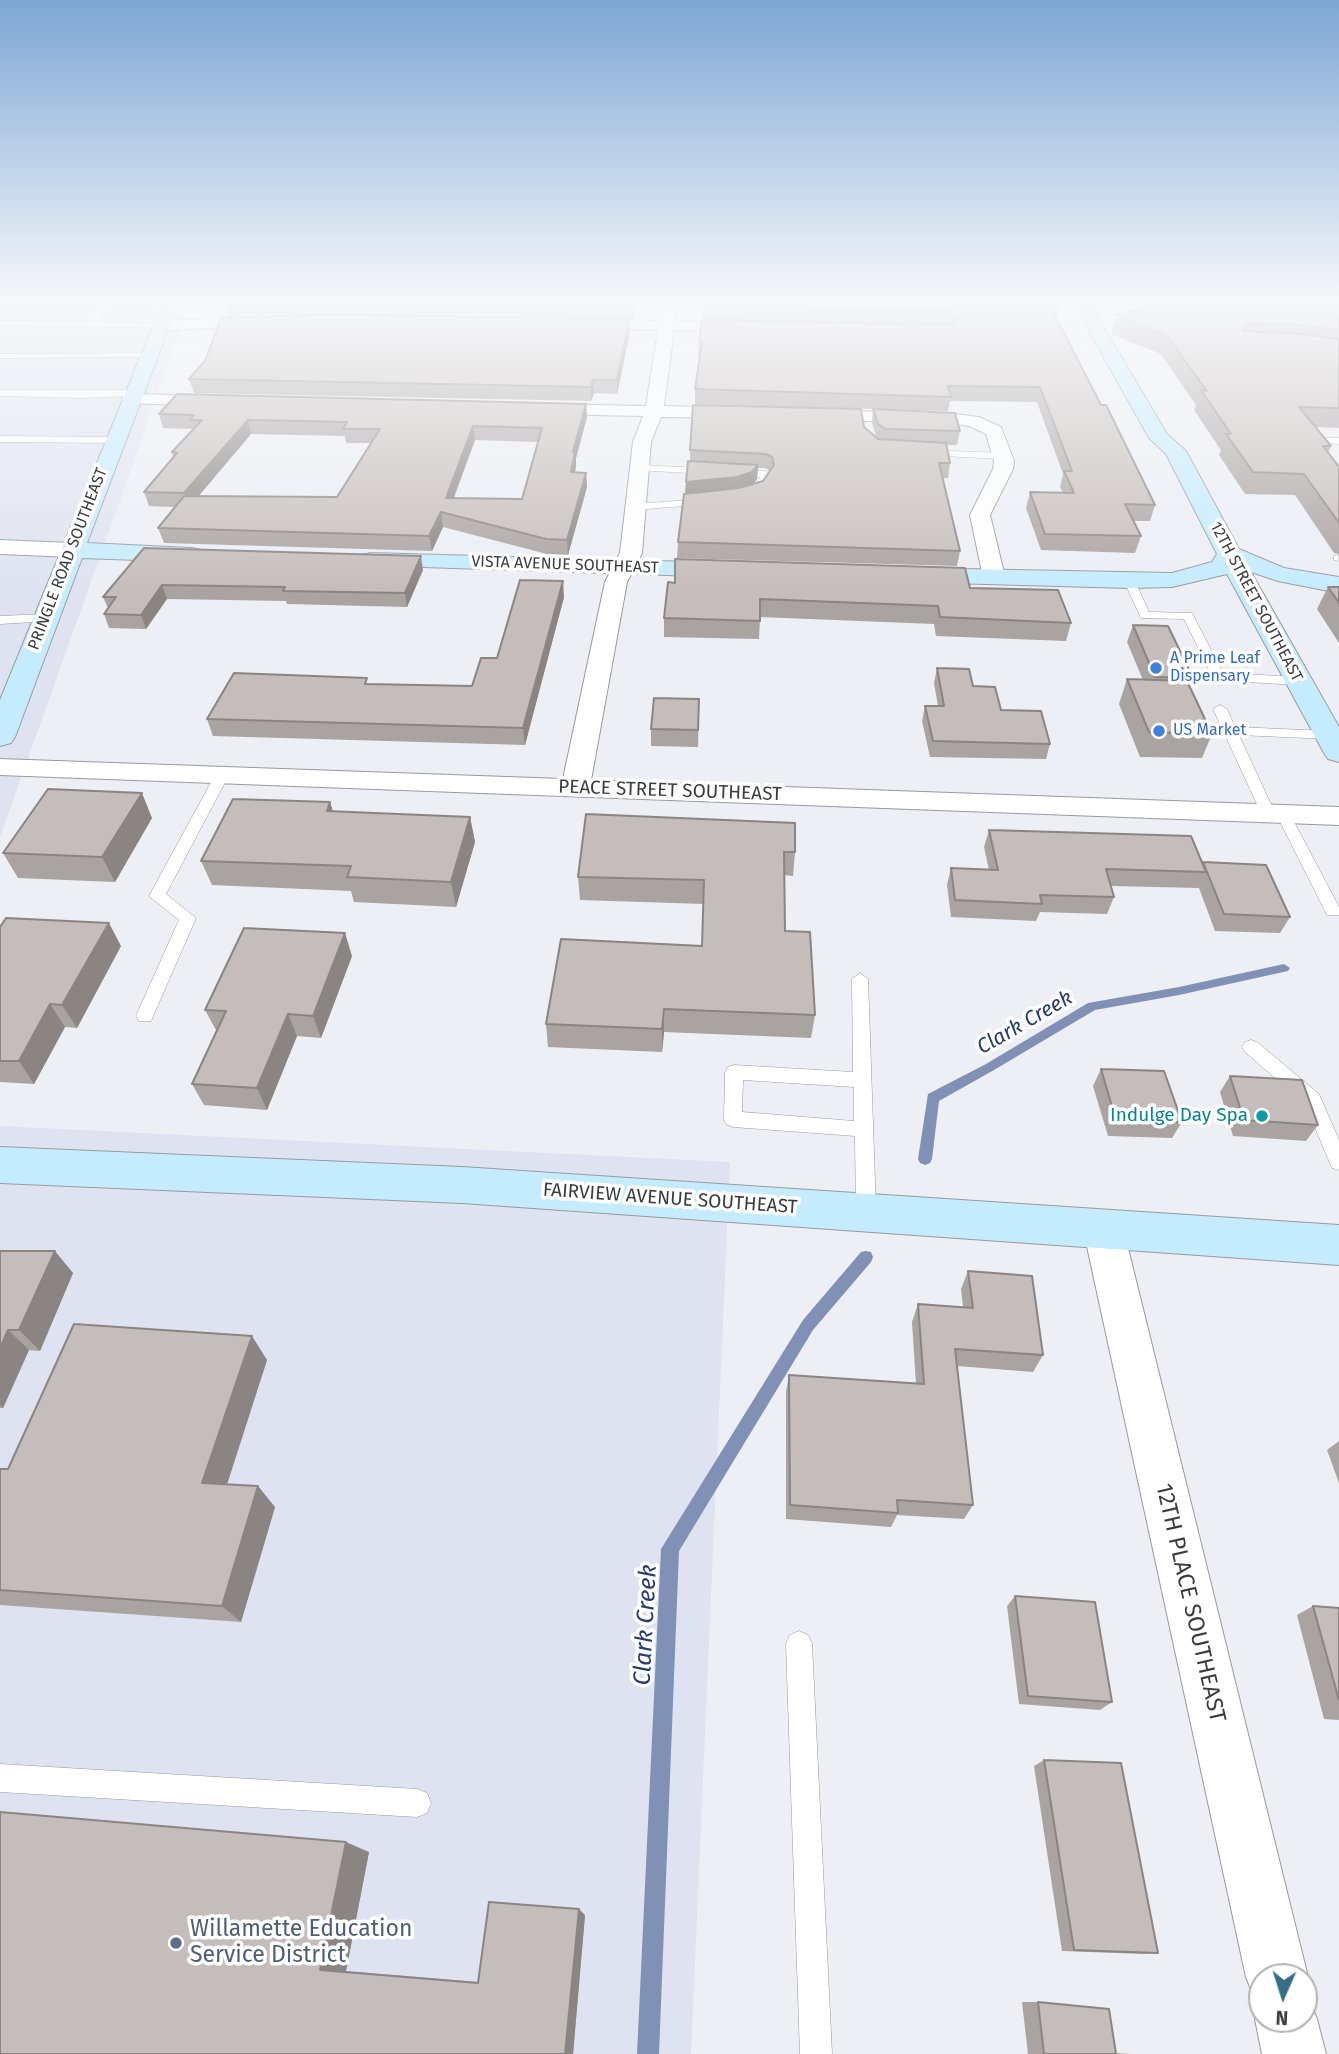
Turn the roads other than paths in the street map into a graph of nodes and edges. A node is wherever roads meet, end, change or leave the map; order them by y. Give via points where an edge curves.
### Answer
1 (131, 400) edge
2 (202, 400) edge
3 (656, 400) edge
4 (1137, 400) edge
5 (1156, 400) edge
6 (241, 402) edge
7 (516, 408) edge
8 (654, 412) junction
9 (761, 414) edge
10 (800, 415) edge
11 (0, 439) edge
12 (115, 440) junction
13 (1327, 441) edge
14 (1339, 441) edge
15 (1175, 451) junction
16 (919, 453) edge
17 (1002, 456) junction
18 (639, 468) junction
19 (738, 497) edge
20 (717, 500) edge
21 (635, 507) junction
22 (0, 547) edge
23 (72, 550) junction
24 (1229, 554) junction
25 (214, 556) edge
26 (353, 560) edge
27 (624, 567) junction
28 (747, 570) edge
29 (884, 574) edge
30 (994, 577) junction
31 (1130, 581) junction
32 (1339, 586) edge
33 (1261, 614) junction
34 (46, 618) junction
35 (0, 620) edge
36 (1298, 681) junction
37 (1220, 709) dead end
38 (1231, 731) junction
39 (0, 737) edge
40 (1334, 744) edge
41 (0, 767) edge
42 (222, 775) junction
43 (575, 788) junction
44 (1276, 813) junction
45 (1339, 816) edge
46 (1333, 911) dead end
47 (860, 979) dead end
48 (145, 1016) dead end
49 (1251, 1047) dead end
50 (862, 1080) junction
51 (863, 1129) junction
52 (1339, 1163) edge
53 (0, 1165) edge
54 (866, 1212) junction
55 (1103, 1228) junction
56 (1339, 1245) edge
57 (799, 1644) dead end
58 (0, 1778) edge
59 (417, 1803) dead end
60 (1273, 1963) edge
61 (1289, 2033) edge
62 (816, 2054) edge
63 (1294, 2054) edge

1 - 12 street, PRINGLE ROAD SOUTHEAST
2 - 6 street
3 - 8 street
4 - 15 street, 12TH STREET SOUTHEAST via 1159,438
5 - 15 street, 12TH STREET SOUTHEAST via 1180,439
7 - 8 street
8 - 9 street
8 - 18 street via 642,442
10 - 17 street via 865,422 974,421 994,430
11 - 12 lane
12 - 23 street, PRINGLE ROAD SOUTHEAST
13 - 14 lane
15 - 24 street, 12TH STREET SOUTHEAST
16 - 17 lane
17 - 30 street via 1003,469 979,515
18 - 19 lane via 765,474 757,491
18 - 21 street
20 - 21 lane
21 - 27 street via 631,553
22 - 23 street
23 - 25 street
23 - 34 street, PRINGLE ROAD SOUTHEAST
24 - 31 street via 1220,567 1199,576
24 - 32 street via 1278,574
24 - 33 street, 12TH STREET SOUTHEAST
26 - 27 street, VISTA AVENUE SOUTHEAST
27 - 28 street, VISTA AVENUE SOUTHEAST
27 - 43 street via 615,582
29 - 30 street
30 - 31 street
31 - 33 street via 1223,598
31 - 36 lane via 1145,615 1188,616 1218,677
32 - 33 street via 1275,593 1262,599
33 - 36 street, 12TH STREET SOUTHEAST
34 - 35 lane
34 - 39 street, PRINGLE ROAD SOUTHEAST
36 - 40 street, 12TH STREET SOUTHEAST
37 - 38 lane
38 - 40 lane
38 - 44 lane
41 - 42 street, PEACE STREET SOUTHEAST
42 - 43 street, PEACE STREET SOUTHEAST
42 - 48 lane via 157,896 188,919
43 - 44 street, PEACE STREET SOUTHEAST
44 - 45 street, PEACE STREET SOUTHEAST
44 - 46 lane
47 - 50 lane
49 - 52 lane via 1312,1099
50 - 51 lane
50 - 51 lane via 734,1072 733,1119
51 - 54 lane
53 - 54 street, FAIRVIEW AVENUE SOUTHEAST via 462,1185
54 - 55 street, FAIRVIEW AVENUE SOUTHEAST
55 - 56 street, FAIRVIEW AVENUE SOUTHEAST
55 - 60 street, 12TH PLACE SOUTHEAST
57 - 62 lane
58 - 59 lane
61 - 63 street

